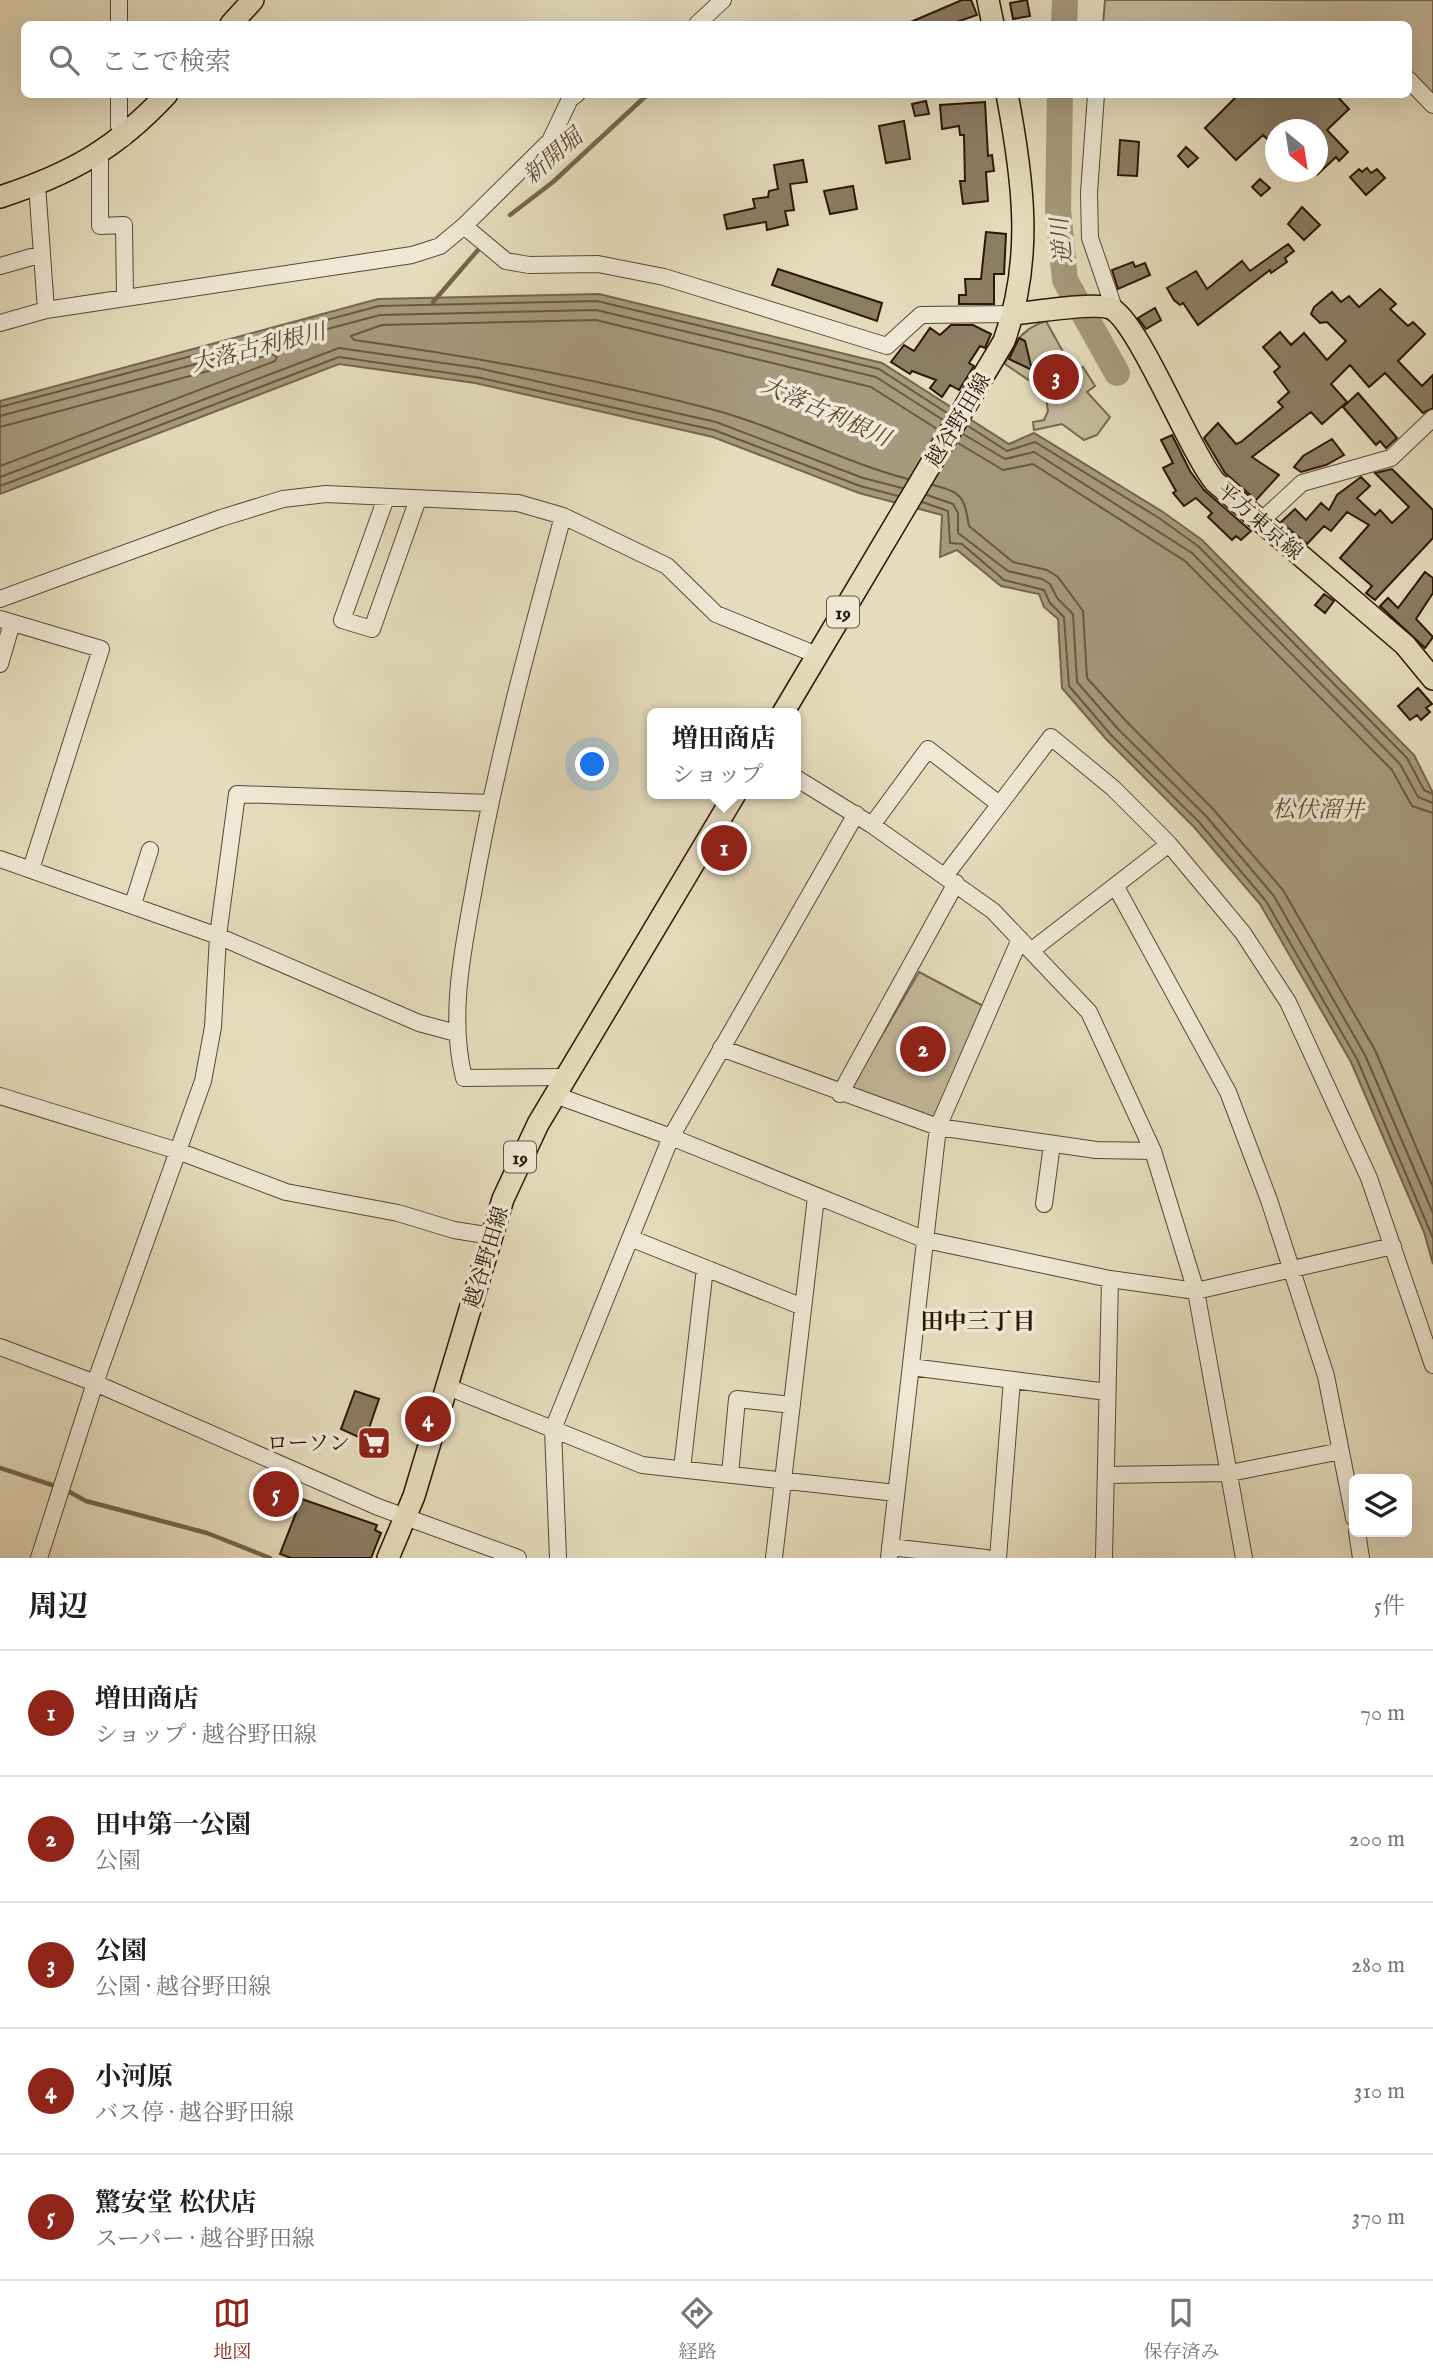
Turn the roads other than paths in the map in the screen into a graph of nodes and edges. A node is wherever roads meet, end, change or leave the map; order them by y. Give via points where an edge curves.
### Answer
1 (119, 0) edge
2 (253, 0) edge
3 (723, 0) edge
4 (988, 0) edge
5 (119, 21) edge
6 (234, 21) edge
7 (700, 21) edge
8 (992, 21) edge
9 (1412, 82) edge
10 (119, 98) edge
11 (163, 98) edge
12 (571, 98) edge
13 (1008, 98) edge
14 (1096, 98) edge
15 (1433, 104) edge
16 (124, 138) junction
17 (100, 154) junction
18 (37, 185) junction
19 (0, 197) edge
20 (464, 226) junction
21 (42, 254) junction
22 (0, 266) edge
23 (125, 298) junction
24 (46, 310) junction
25 (1115, 311) junction
26 (1014, 314) junction
27 (0, 323) edge
28 (1433, 418) edge
29 (386, 498) junction
30 (418, 499) junction
31 (563, 516) junction
32 (1261, 521) junction
33 (0, 599) edge
34 (6, 621) edge
35 (817, 655) junction
36 (0, 664) edge
37 (1433, 679) edge
38 (786, 708) edge
39 (801, 781) edge
40 (732, 799) edge
41 (489, 803) junction
42 (999, 804) junction
43 (856, 814) junction
44 (872, 825) junction
45 (1169, 844) junction
46 (150, 849) dead end
47 (0, 859) edge
48 (31, 869) junction
49 (950, 880) junction
50 (1116, 887) junction
51 (133, 904) junction
52 (218, 936) junction
53 (1020, 939) junction
54 (1032, 950) junction
55 (456, 1033) junction
56 (720, 1048) junction
57 (560, 1086) junction
58 (840, 1094) junction
59 (0, 1096) edge
60 (938, 1127) junction
61 (671, 1137) junction
62 (1052, 1144) junction
63 (177, 1151) junction
64 (1153, 1152) junction
65 (816, 1197) junction
66 (1044, 1204) dead end
67 (492, 1236) junction
68 (630, 1238) junction
69 (926, 1240) junction
70 (1393, 1246) junction
71 (705, 1268) junction
72 (1289, 1270) junction
73 (1110, 1279) junction
74 (1196, 1291) junction
75 (803, 1307) junction
76 (0, 1347) edge
77 (1433, 1364) edge
78 (911, 1367) junction
79 (1012, 1380) junction
80 (95, 1383) junction
81 (448, 1387) junction
82 (1107, 1392) junction
83 (792, 1405) junction
84 (553, 1429) junction
85 (1341, 1451) junction
86 (682, 1469) junction
87 (1230, 1473) junction
88 (730, 1474) junction
89 (1106, 1475) junction
90 (783, 1480) junction
91 (1349, 1492) edge
92 (896, 1493) junction
93 (407, 1518) junction
94 (1358, 1537) edge
95 (890, 1553) edge
96 (39, 1558) edge
97 (388, 1558) edge
98 (518, 1558) edge
99 (558, 1558) edge
100 (774, 1558) edge
101 (986, 1558) edge
102 (998, 1558) edge
103 (1104, 1558) edge
104 (1244, 1558) edge
105 (1361, 1558) edge

1 - 5 street
2 - 6 main road
3 - 7 street
4 - 8 main road
9 - 15 street
10 - 16 street
11 - 16 main road
12 - 20 street via 550,141
13 - 26 main road, 越谷野田線 / 19 via 1025,216
14 - 25 street via 1090,238
16 - 17 main road
17 - 18 main road
17 - 23 street via 100,226 124,225
18 - 19 main road
18 - 21 street
20 - 23 street via 440,246 412,255
20 - 26 street via 506,261 598,264 664,277 887,346 921,315
21 - 22 street
21 - 24 street
23 - 24 street
24 - 27 street
25 - 26 main road via 1089,307
25 - 32 main road, 平方東京線 via 1142,351 1208,474
26 - 35 main road, 越谷野田線 / 19 via 1004,341 963,412
28 - 32 street via 1391,458 1302,483
29 - 30 street
29 - 30 street via 342,620 372,629
29 - 33 street via 326,494 283,499
30 - 31 street via 518,503
31 - 35 street via 667,566 716,614
31 - 41 street
32 - 37 main road, 平方東京線 via 1405,645
34 - 36 street
34 - 48 street via 101,649
35 - 38 main road, 越谷野田線 / 19
39 - 43 street
40 - 57 main road, 越谷野田線 / 19
41 - 52 street via 237,794
41 - 55 street via 467,928
42 - 44 street via 928,748
42 - 45 street via 1051,737 1113,788
42 - 49 street
43 - 44 street
43 - 56 street
44 - 49 street
45 - 50 street
45 - 70 street via 1243,933 1288,1002 1368,1178
46 - 51 street
47 - 48 street
48 - 51 street
49 - 53 street via 993,911
49 - 58 street
50 - 54 street
50 - 72 street via 1228,1092 1269,1200
51 - 52 street
52 - 55 street via 419,1023
52 - 63 street via 213,1027 203,1081
53 - 54 street
53 - 60 street
54 - 64 street via 1089,1012
55 - 57 street via 464,1078
56 - 58 street
56 - 61 street
57 - 61 street
57 - 67 main road, 越谷野田線 / 19 via 522,1155
58 - 60 street
59 - 63 street
60 - 62 street
60 - 69 street
61 - 65 street
61 - 68 street
62 - 64 street
62 - 66 street
63 - 67 street via 286,1192
63 - 80 street
64 - 74 street
65 - 69 street
65 - 75 street
67 - 81 main road, 越谷野田線 / 19
68 - 71 street
68 - 84 street
69 - 73 street
69 - 78 street
70 - 72 street
70 - 77 street
71 - 75 street
71 - 86 street
72 - 74 street
72 - 85 street via 1326,1376
73 - 74 street
73 - 82 street
74 - 87 street
75 - 83 street
76 - 80 street
78 - 79 street
78 - 92 street
79 - 82 street
79 - 102 street
80 - 93 street
80 - 96 street
81 - 84 street
81 - 93 main road, 越谷野田線 / 19
82 - 89 street
83 - 88 street via 737,1399
83 - 90 street
84 - 86 street via 642,1465
84 - 99 street
85 - 87 street
85 - 91 street
86 - 88 street
87 - 89 street
87 - 104 street
88 - 90 street
89 - 103 street
90 - 92 street
90 - 100 street
92 - 95 street
93 - 97 main road, 越谷野田線 / 19
93 - 98 street
94 - 105 street
95 - 101 street

